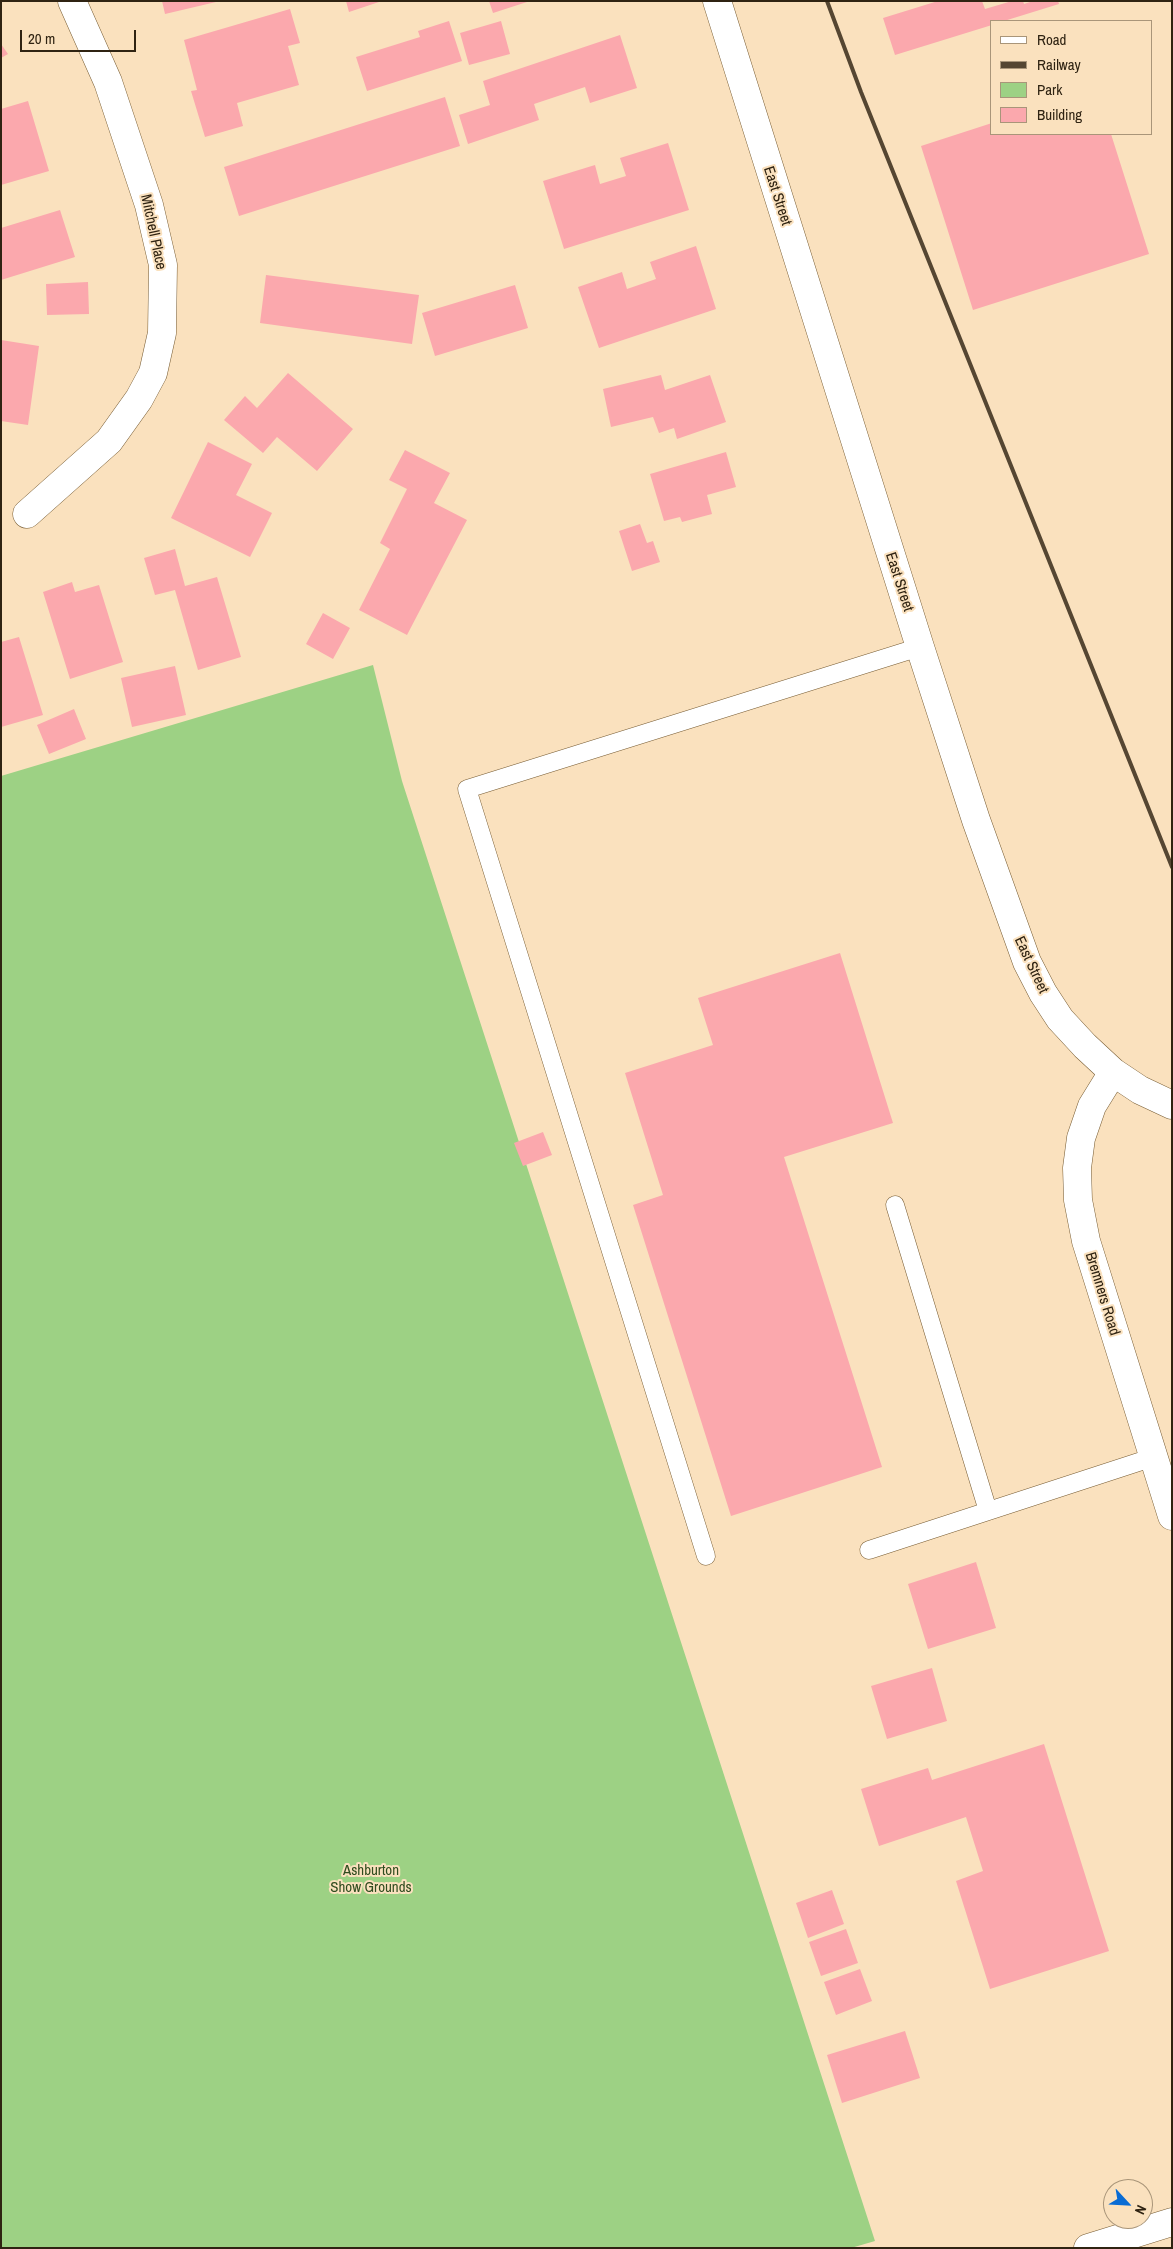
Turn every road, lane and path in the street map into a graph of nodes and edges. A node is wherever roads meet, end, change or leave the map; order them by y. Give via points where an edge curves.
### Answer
1 (72, 1) edge
2 (716, 1) edge
3 (27, 514) dead end
4 (920, 647) junction
5 (1113, 1072) junction
6 (1172, 1105) edge
7 (895, 1205) dead end
8 (1154, 1458) junction
9 (988, 1511) junction
10 (1172, 1516) edge
11 (869, 1550) dead end
12 (706, 1556) dead end
13 (1172, 2222) edge
14 (1088, 2248) edge

1 - 3 main road, Mitchell Place via 108,82 149,204 163,265 162,333 153,373 140,399 109,440
2 - 4 main road, East Street
4 - 5 main road, East Street via 976,820 1027,962 1042,993 1060,1019
4 - 12 lane via 467,790
5 - 6 main road, East Street via 1140,1090
5 - 8 main road, Bremners Road via 1092,1106 1081,1138 1076,1168 1078,1200 1086,1241
7 - 9 lane
8 - 9 lane
8 - 10 main road, Bremners Road
9 - 11 lane
13 - 14 main road

